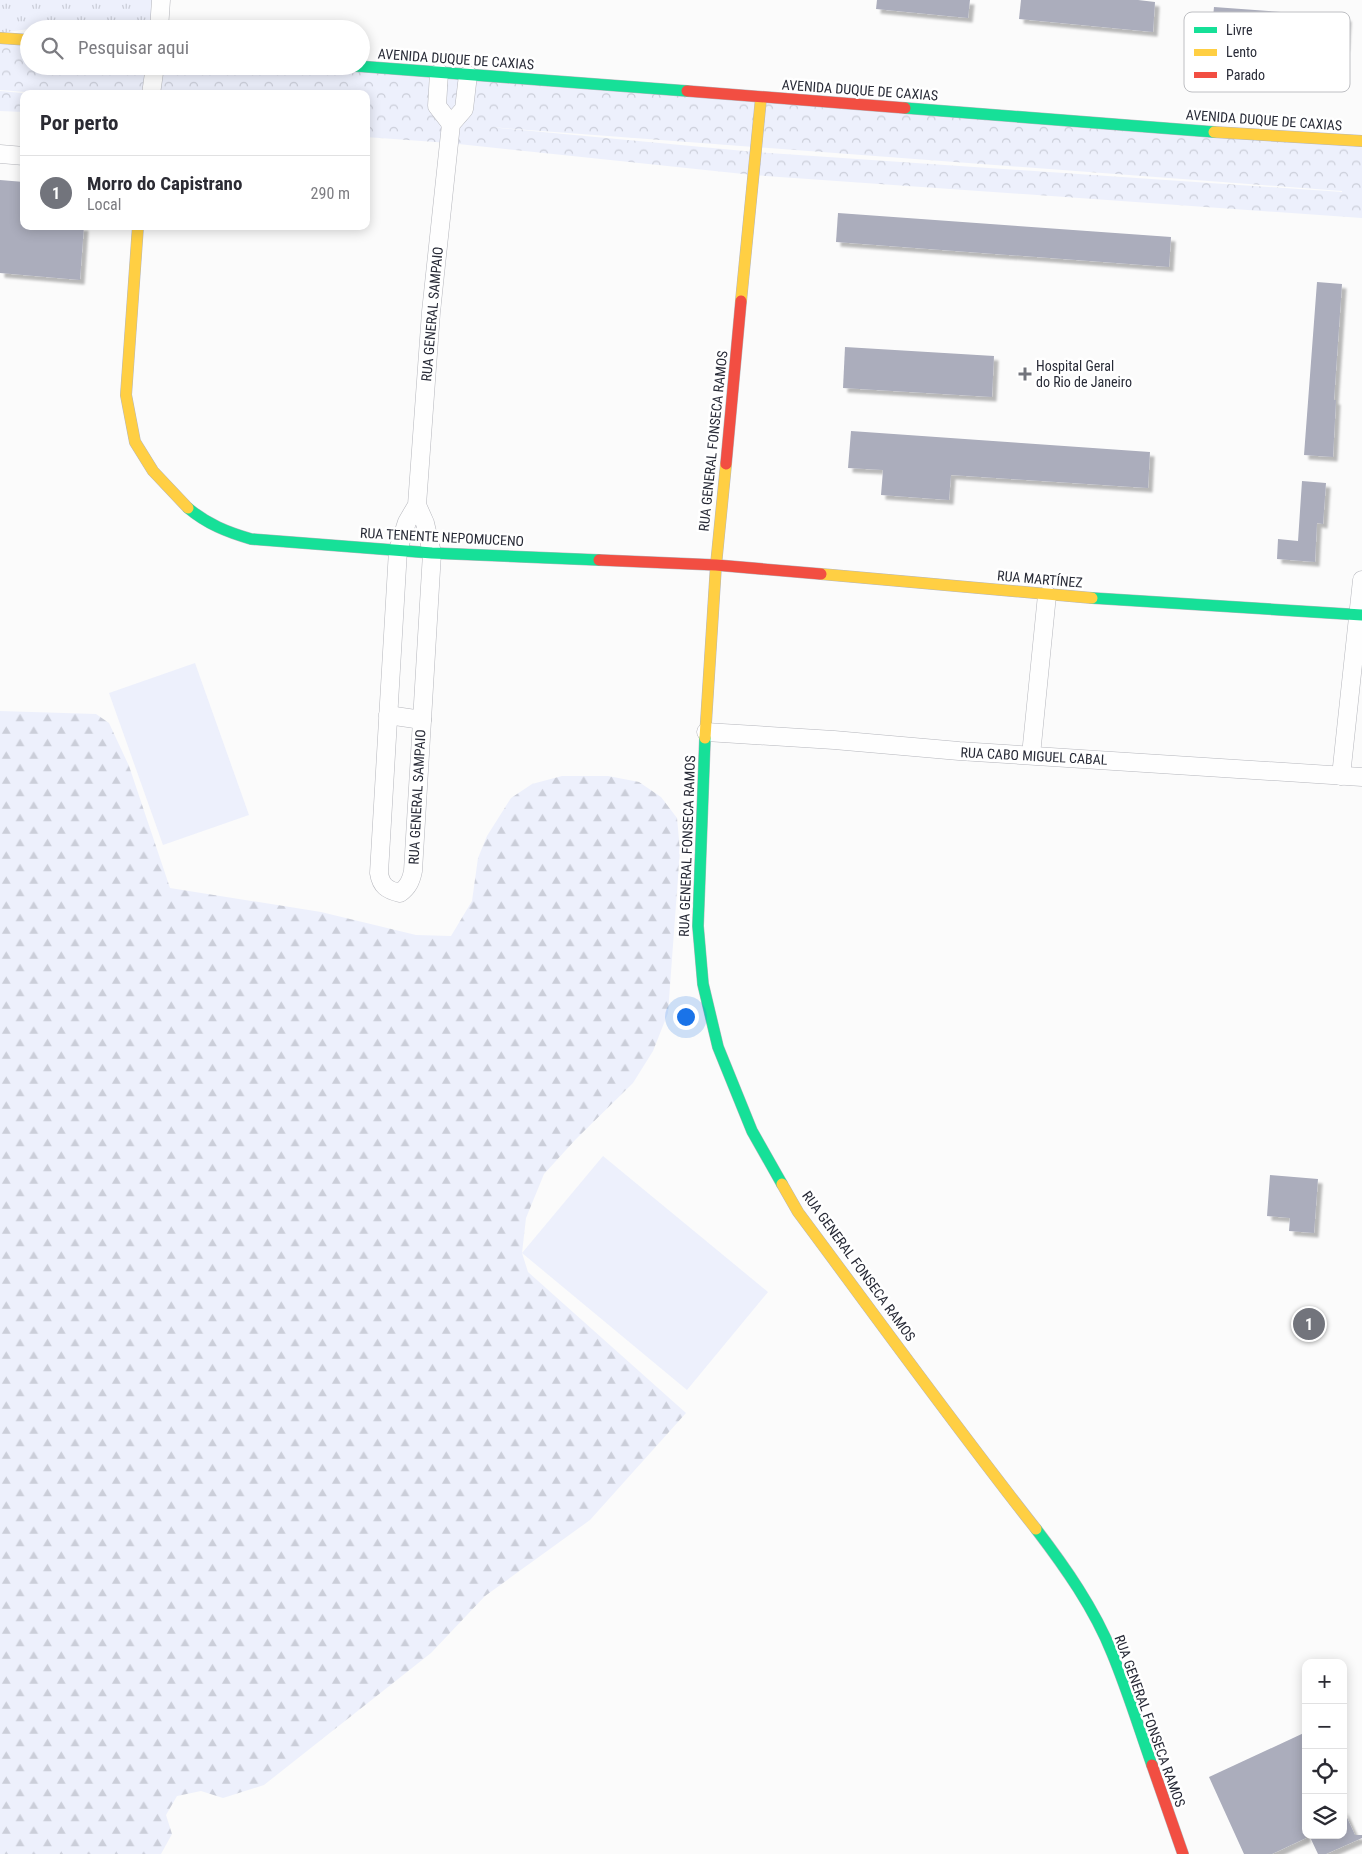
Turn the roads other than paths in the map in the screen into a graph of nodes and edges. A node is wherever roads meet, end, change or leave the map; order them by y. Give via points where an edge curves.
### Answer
1 (161, 0) edge
2 (160, 20) edge
3 (0, 38) edge
4 (20, 39) edge
5 (370, 67) edge
6 (439, 73) junction
7 (154, 75) edge
8 (468, 75) junction
9 (152, 90) edge
10 (761, 98) junction
11 (451, 124) junction
12 (1362, 142) edge
13 (0, 154) edge
14 (20, 156) edge
15 (138, 230) edge
16 (417, 505) junction
17 (398, 550) junction
18 (432, 552) junction
19 (716, 565) junction
20 (1362, 580) edge
21 (1047, 595) junction
22 (1361, 615) edge
23 (388, 715) junction
24 (422, 720) junction
25 (706, 732) junction
26 (1031, 755) junction
27 (1340, 776) junction
28 (1362, 777) edge
29 (1183, 1854) edge

1 - 2 street
3 - 4 street
5 - 6 street, AVENIDA DUQUE DE CAXIAS
6 - 8 street, AVENIDA DUQUE DE CAXIAS
6 - 11 street via 437,106
7 - 9 street
8 - 10 street, AVENIDA DUQUE DE CAXIAS
8 - 11 street, RUA GENERAL SAMPAIO via 464,109
10 - 12 street, AVENIDA DUQUE DE CAXIAS
10 - 19 street, RUA GENERAL FONSECA RAMOS
11 - 16 street, RUA GENERAL SAMPAIO via 431,312
13 - 14 street
15 - 17 street, RUA TENENTE NEPOMUCENO via 126,395 135,442 153,471 201,519 227,532 251,539
16 - 17 street, RUA GENERAL SAMPAIO
16 - 18 street, RUA GENERAL SAMPAIO
17 - 18 street, RUA TENENTE NEPOMUCENO
17 - 23 street, RUA GENERAL SAMPAIO
18 - 19 street, RUA TENENTE NEPOMUCENO
18 - 24 street, RUA GENERAL SAMPAIO
19 - 21 street, RUA MARTÍNEZ
19 - 25 street, RUA GENERAL FONSECA RAMOS
20 - 22 street
21 - 22 street, RUA MARTÍNEZ
21 - 26 street
22 - 27 street
23 - 24 street
23 - 24 street, RUA GENERAL SAMPAIO via 379,873 380,882 389,890 400,893 412,880
25 - 26 street, RUA CABO MIGUEL CABAL
25 - 29 street, RUA GENERAL FONSECA RAMOS via 698,926 703,984 718,1047 752,1131 798,1212 962,1435 1055,1554 1090,1607 1112,1652
26 - 27 street, RUA CABO MIGUEL CABAL
27 - 28 street, RUA CABO MIGUEL CABAL

